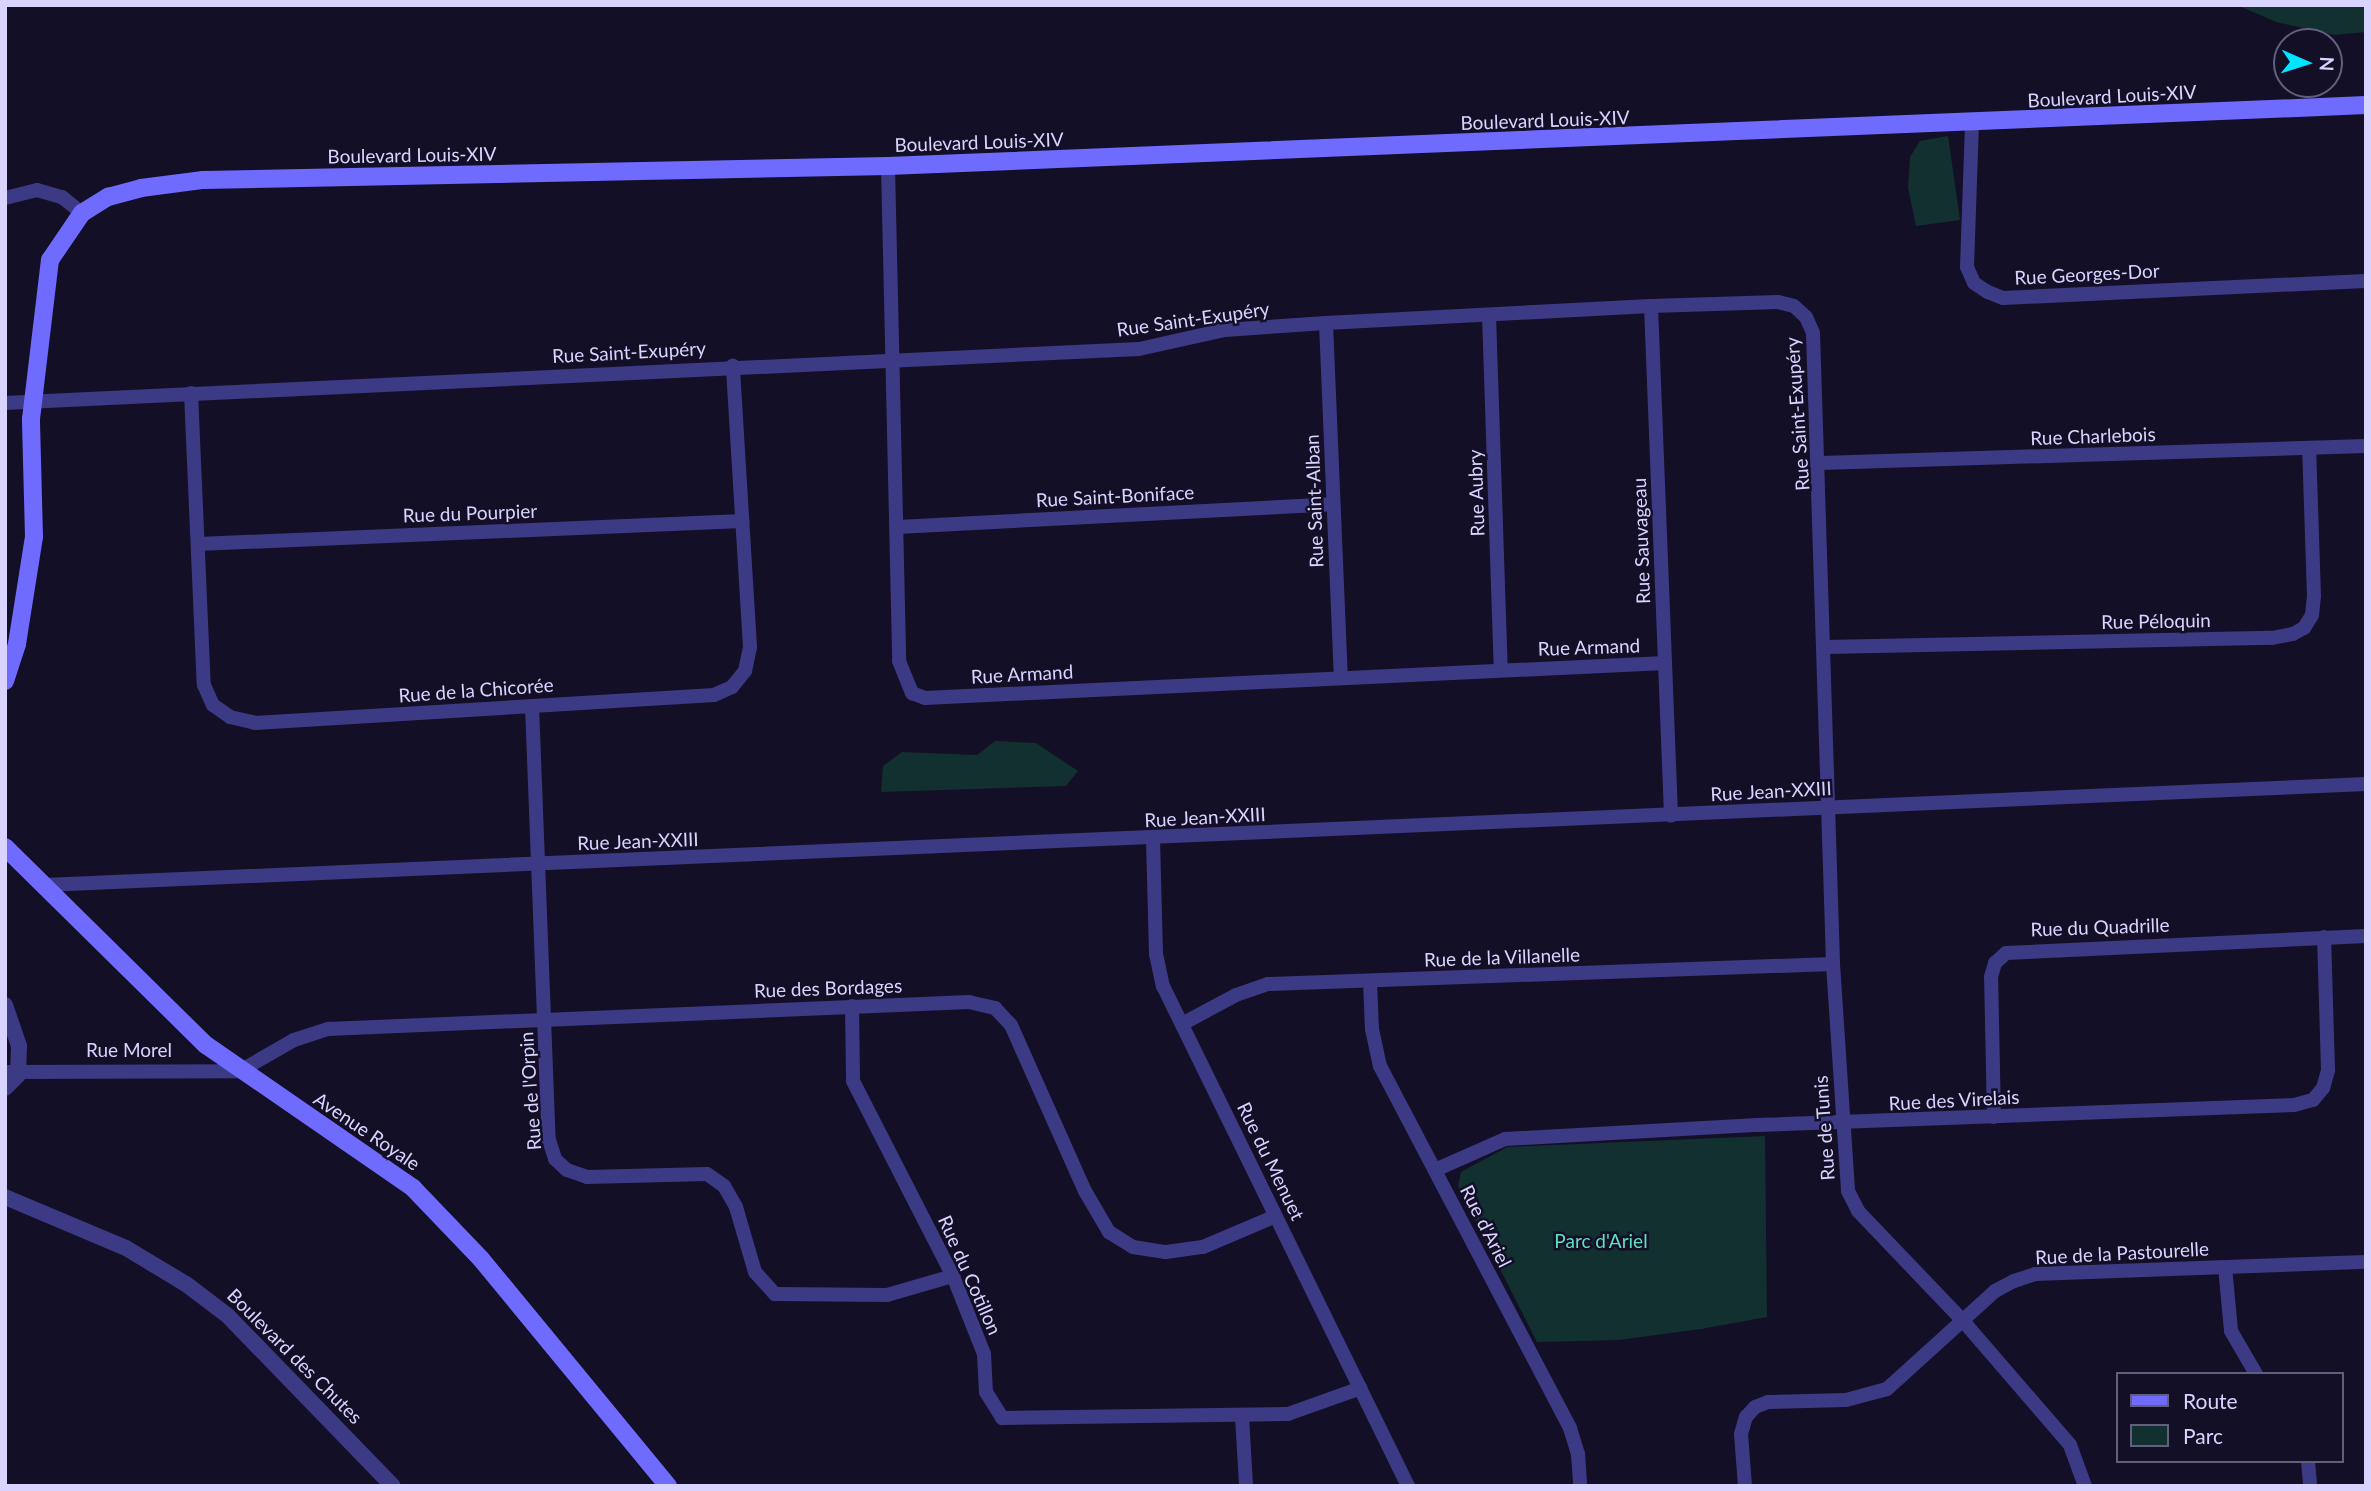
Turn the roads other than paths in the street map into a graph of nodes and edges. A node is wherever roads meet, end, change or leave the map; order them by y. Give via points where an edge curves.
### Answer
1 (2366, 105) edge
2 (1972, 124) junction
3 (888, 166) junction
4 (5, 198) edge
5 (82, 213) junction
6 (2366, 281) edge
7 (1651, 306) junction
8 (1489, 315) junction
9 (1326, 323) junction
10 (892, 359) junction
11 (733, 366) junction
12 (191, 393) junction
13 (36, 401) junction
14 (5, 403) edge
15 (2366, 446) edge
16 (2309, 449) junction
17 (1821, 463) junction
18 (1333, 504) junction
19 (744, 521) junction
20 (898, 527) junction
21 (198, 544) junction
22 (1826, 648) junction
23 (1665, 663) junction
24 (1502, 670) junction
25 (1340, 678) junction
26 (5, 681) edge
27 (532, 706) junction
28 (2366, 784) edge
29 (1827, 807) junction
30 (1671, 816) junction
31 (1153, 839) junction
32 (5, 847) edge
33 (538, 865) junction
34 (45, 885) junction
35 (2366, 936) edge
36 (2324, 937) junction
37 (1833, 964) junction
38 (1370, 982) junction
39 (5, 1005) edge
40 (852, 1006) junction
41 (545, 1020) junction
42 (1182, 1024) junction
43 (240, 1071) junction
44 (11, 1074) edge
45 (5, 1087) edge
46 (1994, 1117) junction
47 (1843, 1124) junction
48 (1435, 1170) junction
49 (7, 1201) edge
50 (1276, 1216) junction
51 (2366, 1262) edge
52 (2225, 1267) junction
53 (953, 1276) junction
54 (1964, 1322) junction
55 (2255, 1372) edge
56 (1361, 1388) junction
57 (1242, 1416) junction
58 (2308, 1463) edge
59 (393, 1486) edge
60 (668, 1486) edge
61 (1246, 1486) edge
62 (1408, 1486) edge
63 (1580, 1486) edge
64 (1745, 1486) edge
65 (2085, 1486) edge
66 (2310, 1486) edge

1 - 2 main road, Boulevard Louis-XIV
2 - 3 main road, Boulevard Louis-XIV
2 - 6 street, Rue Georges-Dor via 1967,267 1974,283 2003,298
3 - 5 main road, Boulevard Louis-XIV via 203,180 108,197
3 - 10 street, Rue Armand
4 - 5 street via 37,190 62,197
5 - 13 main road, Boulevard Louis-XIV via 50,260
7 - 8 street, Rue Saint-Exupéry
7 - 17 street, Rue Saint-Exupéry via 1778,302 1794,306 1806,317 1813,333
7 - 23 street, Rue Sauvageau
8 - 9 street, Rue Saint-Exupéry
8 - 24 street, Rue Aubry
9 - 10 street, Rue Saint-Exupéry via 1225,330 1139,349
9 - 18 street, Rue Saint-Alban
10 - 11 street, Rue Saint-Exupéry
10 - 20 street, Rue Armand
11 - 12 street, Rue Saint-Exupéry
11 - 19 street, Rue de la Chicorée
12 - 13 street, Rue Saint-Exupéry
12 - 21 street, Rue de la Chicorée
13 - 14 street, Rue Saint-Exupéry
13 - 26 main road, Boulevard Louis-XIV via 31,419 34,537 17,644
15 - 16 street, Rue Charlebois
16 - 17 street, Rue Charlebois
16 - 22 street, Rue Péloquin via 2314,596 2312,615 2304,628 2293,634
17 - 22 street, Rue Saint-Exupéry
18 - 20 street, Rue Saint-Boniface
18 - 25 street, Rue Saint-Alban
19 - 21 street, Rue du Pourpier
19 - 27 street, Rue de la Chicorée via 750,647 745,671 732,687 714,695
20 - 25 street, Rue Armand via 899,661 912,693 925,698
21 - 27 street, Rue de la Chicorée via 204,685 213,705 230,717 255,723
22 - 29 street, Rue Saint-Exupéry
23 - 24 street, Rue Armand
23 - 30 street, Rue Sauvageau
24 - 25 street, Rue Armand
27 - 33 street, Rue de l'Orpin
28 - 29 street, Rue Jean-XXIII
29 - 30 street, Rue Jean-XXIII
29 - 37 street, Rue de Tunis
30 - 31 street, Rue Jean-XXIII
31 - 33 street, Rue Jean-XXIII
31 - 42 street, Rue du Menuet via 1156,954 1163,986
32 - 34 main road, Avenue Royale
33 - 34 street, Rue Jean-XXIII
33 - 41 street, Rue de l'Orpin
34 - 43 main road, Avenue Royale via 206,1045
35 - 36 street, Rue du Quadrille
36 - 46 street, Rue des Virelais via 2328,1070 2313,1100 2294,1105
36 - 46 street, Rue du Quadrille via 2006,953 1995,963 1991,977
37 - 38 street, Rue de la Villanelle
37 - 47 street, Rue de Tunis
38 - 42 street, Rue de la Villanelle via 1268,984 1236,995
38 - 48 street, Rue d'Ariel via 1372,1029 1380,1066
39 - 44 street via 19,1046
40 - 41 street, Rue des Bordages
40 - 50 street, Rue des Bordages via 969,1002 995,1007 1011,1025 1085,1191 1109,1232 1133,1247 1166,1252 1203,1247
40 - 53 street, Rue du Cotillon via 853,1081
41 - 43 street, Rue des Bordages via 328,1029 294,1041
41 - 53 street, Rue de l'Orpin via 549,1140 555,1159 567,1170 606,1178 707,1174 724,1186 736,1207 755,1272 775,1294 887,1295
42 - 50 street, Rue du Menuet
43 - 44 street, Rue Morel via 38,1070
43 - 60 main road, Avenue Royale via 414,1188 481,1259
44 - 45 street
46 - 47 street, Rue des Virelais
47 - 48 street, Rue des Virelais via 1505,1139
47 - 54 street, Rue de Tunis via 1843,1164 1858,1211
48 - 63 street, Rue d'Ariel via 1570,1428
49 - 59 street, Boulevard des Chutes via 126,1248 228,1315
50 - 56 street, Rue du Menuet
51 - 52 street, Rue de la Pastourelle
52 - 54 street, Rue de la Pastourelle via 2035,1274 1995,1291
52 - 55 street via 2231,1331
53 - 57 street, Rue du Cotillon via 984,1354 986,1392 1002,1418
54 - 64 street, Rue de la Pastourelle via 1887,1388 1867,1397 1768,1402 1755,1407 1741,1434
54 - 65 street, Rue de Tunis via 2070,1445
56 - 57 street, Rue du Cotillon via 1311,1408
56 - 62 street, Rue du Menuet
57 - 61 street
58 - 66 street

